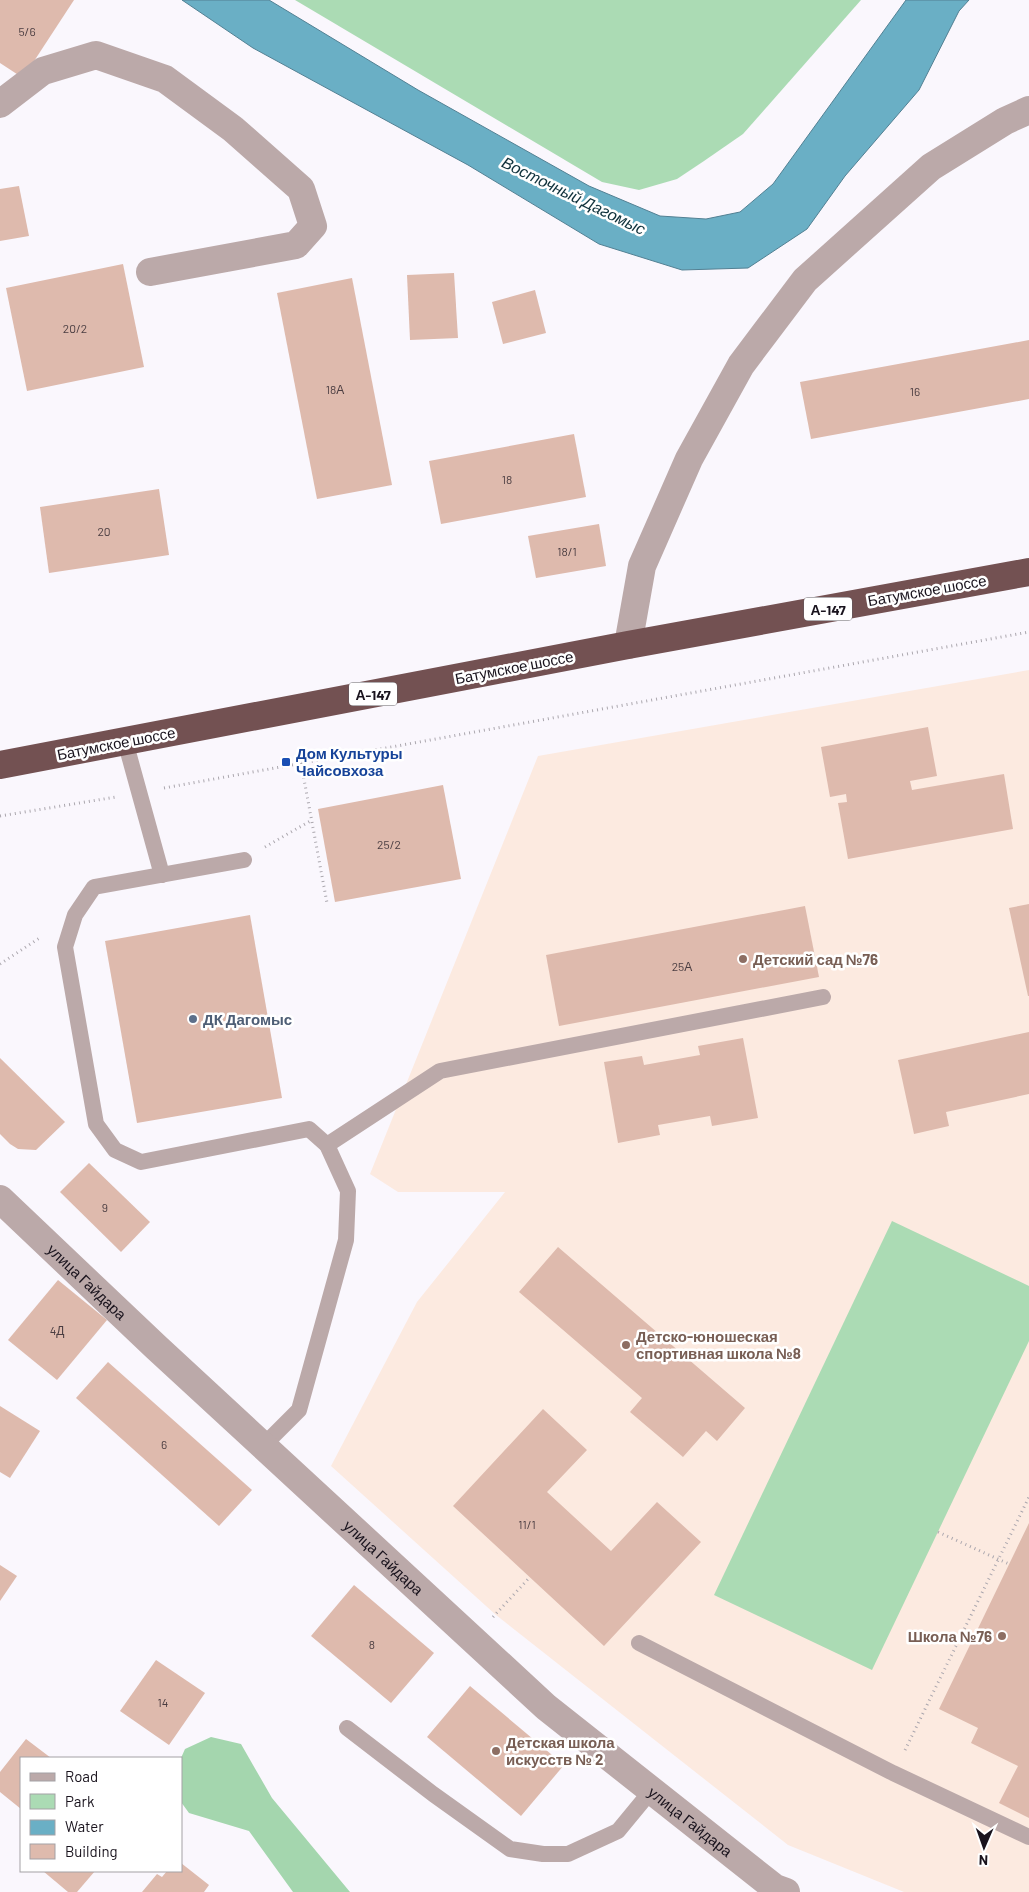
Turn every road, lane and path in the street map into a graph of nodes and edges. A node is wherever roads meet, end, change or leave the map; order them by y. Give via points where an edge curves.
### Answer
1 (0, 104) edge
2 (1029, 110) edge
3 (150, 272) dead end
4 (1029, 572) edge
5 (1029, 632) edge
6 (628, 646) junction
7 (125, 741) junction
8 (301, 763) junction
9 (0, 765) edge
10 (139, 793) junction
11 (0, 816) edge
12 (312, 820) junction
13 (244, 860) joint
14 (162, 875) junction
15 (327, 903) dead end
16 (74, 915) junction
17 (0, 964) edge
18 (823, 997) dead end
19 (327, 1145) junction
20 (0, 1199) edge
21 (263, 1446) junction
22 (1029, 1496) edge
23 (938, 1532) dead end
24 (999, 1559) junction
25 (1009, 1564) dead end
26 (530, 1577) dead end
27 (488, 1622) dead end
28 (639, 1644) dead end
29 (348, 1728) dead end
30 (894, 1773) junction
31 (651, 1791) junction
32 (1029, 1837) edge
33 (786, 1892) edge

1 - 3 street via 43,71 96,55 165,79 233,129 301,189 313,226 296,245
2 - 6 street via 932,167 805,280 782,310 741,365 689,459 642,566
4 - 6 highway, Батумское шоссе / А-147
5 - 8 path
6 - 7 highway, Батумское шоссе / А-147
7 - 9 highway, Батумское шоссе / А-147
7 - 10 lane
8 - 10 path
8 - 12 path
10 - 11 path
10 - 14 lane
12 - 13 path
12 - 15 path
13 - 14 lane
14 - 16 lane via 94,887
16 - 17 path
16 - 19 lane via 65,947 96,1124 115,1150 141,1162 309,1129
18 - 19 lane via 440,1071
19 - 21 lane via 348,1190 346,1240 299,1410
20 - 21 street, улица Гайдара
21 - 31 street, улица Гайдара via 546,1707
22 - 24 path
23 - 24 path
24 - 25 path
24 - 30 path
26 - 27 path
28 - 30 lane
29 - 31 lane via 510,1849 568,1854 618,1831
30 - 32 lane
31 - 33 street, улица Гайдара via 775,1888

